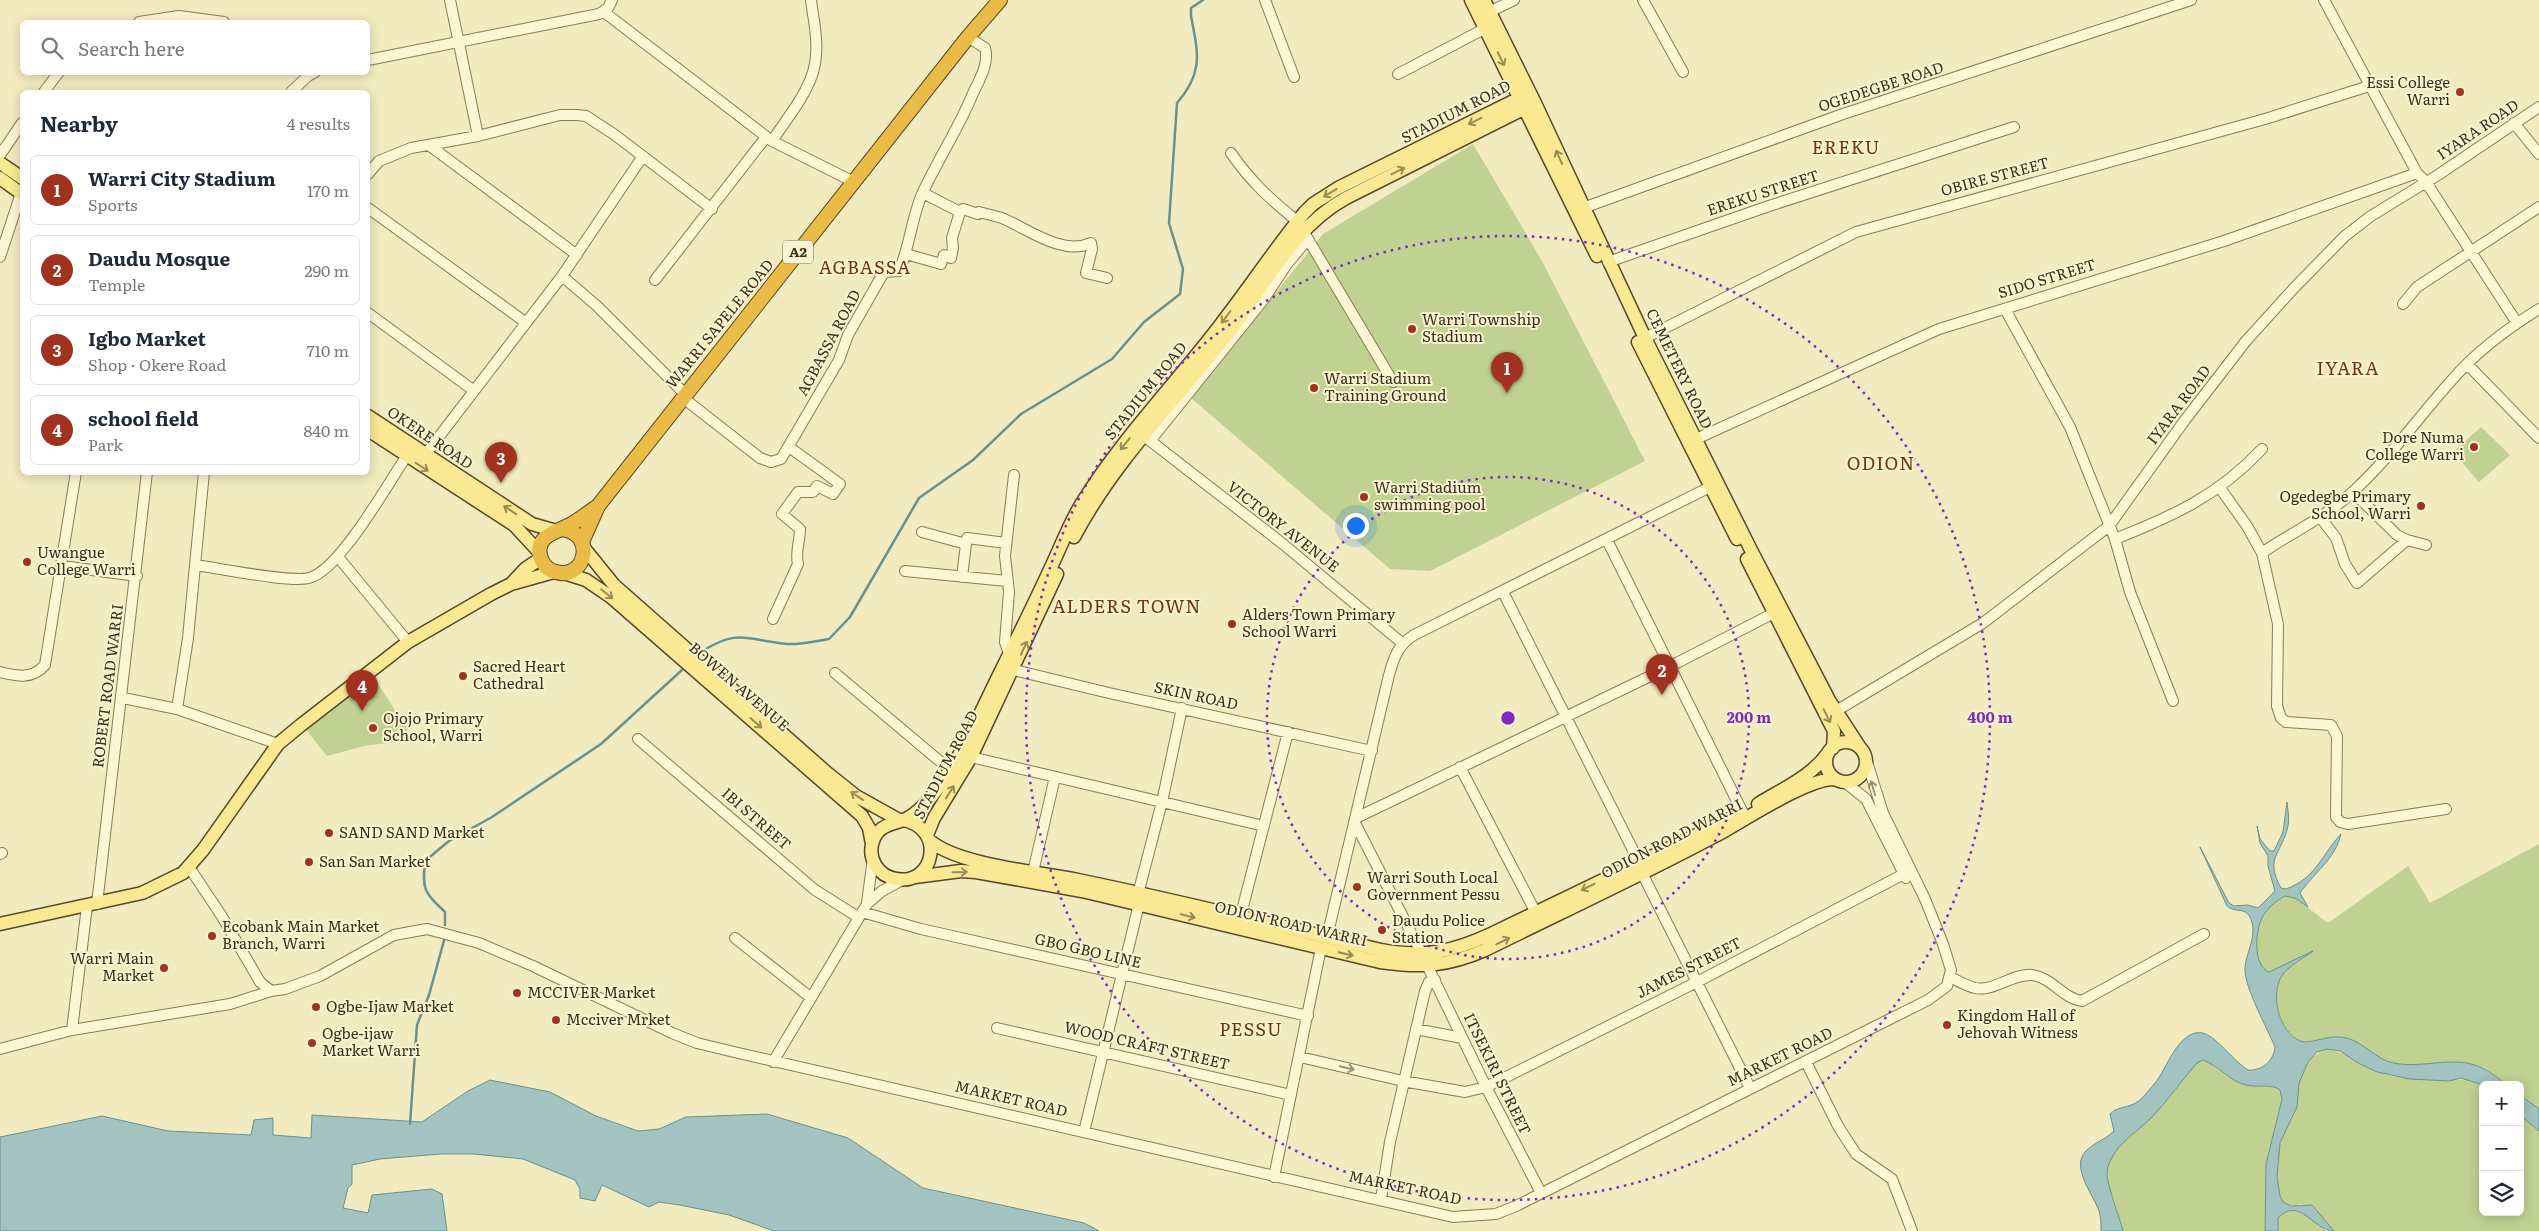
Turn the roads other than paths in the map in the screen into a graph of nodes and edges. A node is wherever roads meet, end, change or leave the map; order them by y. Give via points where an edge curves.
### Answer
1 (450, 0) edge
2 (612, 0) edge
3 (811, 0) edge
4 (1000, 0) edge
5 (1265, 0) edge
6 (1471, 0) edge
7 (1484, 0) edge
8 (1514, 0) edge
9 (1644, 0) edge
10 (2191, 0) edge
11 (2324, 0) edge
12 (604, 12) junction
13 (1490, 12) junction
14 (152, 20) edge
15 (209, 20) edge
16 (1486, 28) junction
17 (968, 37) junction
18 (458, 40) junction
19 (370, 60) edge
20 (1683, 72) dead end
21 (1398, 74) dead end
22 (57, 75) edge
23 (310, 75) edge
24 (1294, 77) dead end
25 (2370, 86) junction
26 (48, 90) edge
27 (292, 90) edge
28 (1527, 101) junction
29 (2539, 107) edge
30 (2514, 123) junction
31 (20, 126) edge
32 (2014, 127) dead end
33 (478, 136) junction
34 (769, 139) junction
35 (430, 146) junction
36 (1231, 153) dead end
37 (2539, 154) edge
38 (0, 155) edge
39 (643, 156) junction
40 (0, 163) edge
41 (370, 172) edge
42 (2417, 173) junction
43 (20, 177) edge
44 (0, 178) edge
45 (854, 182) junction
46 (2426, 182) junction
47 (20, 192) edge
48 (923, 193) junction
49 (20, 199) edge
50 (2539, 207) edge
51 (1583, 208) junction
52 (370, 209) edge
53 (712, 209) junction
54 (960, 212) junction
55 (1303, 230) junction
56 (2471, 251) junction
57 (906, 254) junction
58 (577, 255) junction
59 (0, 257) edge
60 (1608, 262) junction
61 (562, 276) junction
62 (1107, 278) dead end
63 (655, 280) dead end
64 (2403, 304) dead end
65 (2005, 309) junction
66 (2539, 309) edge
67 (370, 314) edge
68 (525, 322) junction
69 (2517, 323) junction
70 (1645, 338) junction
71 (2468, 365) junction
72 (1393, 382) dead end
73 (473, 390) junction
74 (684, 396) junction
75 (370, 417) edge
76 (370, 431) edge
77 (2539, 438) edge
78 (1147, 439) junction
79 (1696, 439) junction
80 (789, 447) junction
81 (2262, 449) dead end
82 (424, 455) junction
83 (406, 457) junction
84 (76, 475) edge
85 (147, 475) edge
86 (204, 475) edge
87 (1014, 475) dead end
88 (1710, 487) junction
89 (2220, 488) junction
90 (2353, 492) junction
91 (598, 506) junction
92 (2321, 518) junction
93 (2109, 526) junction
94 (557, 530) junction
95 (922, 532) dead end
96 (2115, 539) junction
97 (1607, 540) junction
98 (2406, 540) junction
99 (1006, 543) junction
100 (966, 544) junction
101 (2426, 544) dead end
102 (583, 545) junction
103 (2262, 553) junction
104 (540, 555) junction
105 (338, 557) junction
106 (195, 565) junction
107 (62, 566) junction
108 (904, 571) dead end
109 (559, 572) junction
110 (137, 576) junction
111 (962, 577) junction
112 (1007, 581) junction
113 (511, 584) junction
114 (1503, 592) junction
115 (1774, 613) junction
116 (773, 619) dead end
117 (408, 642) junction
118 (1402, 643) junction
119 (1009, 654) junction
120 (1670, 667) junction
121 (1014, 670) junction
122 (0, 672) edge
123 (835, 673) dead end
124 (123, 698) junction
125 (2173, 701) dead end
126 (1182, 708) junction
127 (177, 709) junction
128 (1836, 711) junction
129 (1564, 717) junction
130 (1288, 732) junction
131 (638, 739) dead end
132 (278, 744) junction
133 (1859, 746) junction
134 (1830, 750) junction
135 (1372, 751) junction
136 (971, 757) junction
137 (1867, 762) junction
138 (1460, 767) junction
139 (949, 769) junction
140 (1055, 777) junction
141 (1840, 781) junction
142 (1162, 802) junction
143 (2446, 809) dead end
144 (1743, 813) junction
145 (901, 820) junction
146 (1355, 820) junction
147 (1264, 826) junction
148 (928, 837) junction
149 (872, 852) junction
150 (189, 867) junction
151 (1641, 868) junction
152 (1034, 872) junction
153 (1904, 874) junction
154 (907, 879) junction
155 (1139, 899) junction
156 (92, 905) junction
157 (862, 911) junction
158 (1536, 913) junction
159 (1240, 918) junction
160 (0, 924) edge
161 (2204, 934) dead end
162 (735, 938) dead end
163 (1324, 942) junction
164 (1943, 944) junction
165 (1422, 954) junction
166 (1428, 966) junction
167 (1121, 973) junction
168 (1950, 977) junction
169 (1435, 980) junction
170 (1697, 982) junction
171 (271, 991) junction
172 (810, 996) junction
173 (1308, 1016) junction
174 (997, 1028) dead end
175 (1416, 1029) junction
176 (72, 1030) junction
177 (1462, 1038) junction
178 (0, 1048) edge
179 (1104, 1051) junction
180 (1300, 1057) junction
181 (773, 1062) junction
182 (1806, 1062) junction
183 (1403, 1081) junction
184 (1486, 1087) junction
185 (1750, 1088) junction
186 (1291, 1095) junction
187 (1084, 1132) junction
188 (1274, 1176) junction
189 (1541, 1193) junction
190 (1381, 1199) junction
191 (1912, 1231) edge

1 - 18 street
2 - 12 street
3 - 34 street via 816,38 815,68
4 - 17 highway, WARRI SAPELE ROAD / A2
5 - 24 street
6 - 16 main road, CEMETERY ROAD
7 - 13 main road, CEMETERY ROAD
8 - 13 street
9 - 20 street
10 - 51 street, OGEDEGBE ROAD via 1843,114
11 - 25 street
12 - 18 street
12 - 34 street
13 - 28 main road, CEMETERY ROAD
14 - 15 street via 179,16
16 - 21 street
16 -> 28 main road, CEMETERY ROAD
17 - 45 highway, WARRI SAPELE ROAD / A2
17 - 48 street, AGBASSA ROAD via 985,48 985,65 956,132
18 - 19 street
18 - 33 street
22 - 26 street
23 - 27 street
25 - 42 street
25 - 70 street, OBIRE STREET via 2256,121 1856,232
51 -> 28 main road, CEMETERY ROAD
28 - 55 main road, STADIUM ROAD via 1338,188 1313,204
28 - 88 main road, CEMETERY ROAD via 1668,406
29 - 30 street, IYARA ROAD
30 - 37 street
30 - 46 street, IYARA ROAD
31 - 38 street
32 - 60 street, EREKU STREET
33 - 35 street
33 - 39 street via 560,115 586,116
34 - 45 street
34 - 53 street
35 - 41 street via 394,153
35 - 58 street
36 - 55 street via 1255,185
39 - 53 street
39 - 58 street
40 - 43 main road
42 - 46 street
42 - 65 street, SIDO STREET via 2224,241
44 - 47 main road
45 - 74 highway, WARRI SAPELE ROAD / A2
46 - 56 street
46 - 93 street, IYARA ROAD via 2345,236 2294,288 2246,341
48 - 54 street
48 - 57 street, AGBASSA ROAD via 907,240
49 - 59 street
50 - 56 street
51 - 60 main road, CEMETERY ROAD
52 - 68 street
53 - 63 street
54 - 57 street via 952,238 951,258 944,255 941,264
54 - 62 street via 963,209 1002,218 1064,245 1082,247 1091,243 1086,273
55 - 72 street
55 - 78 main road, STADIUM ROAD
55 -> 119 main road, STADIUM ROAD via 1096,482 1068,530
56 - 64 street via 2417,287
56 - 69 street
57 - 80 street, AGBASSA ROAD via 899,271 884,272
58 - 61 street
60 - 70 main road, CEMETERY ROAD
61 - 68 street
61 - 74 street via 597,306
65 - 79 street, SIDO STREET via 1938,329 1899,345
65 - 93 street via 2070,427
66 - 69 street
67 - 73 street
68 - 73 street
69 - 71 street
70 - 79 main road, CEMETERY ROAD
71 - 77 street
71 - 90 street
73 - 82 street
74 - 80 street, AGBASSA ROAD via 760,458 776,461
74 - 91 highway, WARRI SAPELE ROAD / A2
75 - 82 main road, OKERE ROAD
76 - 83 main road, OKERE ROAD
78 - 118 street, VICTORY AVENUE via 1283,544
121 -> 78 main road, STADIUM ROAD via 1074,536 1105,485
79 - 128 main road, CEMETERY ROAD
80 - 116 street via 840,484 833,494 817,486 813,492 798,492 782,514 800,529 800,544 796,557 798,564
81 - 89 street
94 -> 82 main road, OKERE ROAD via 532,524
83 -> 104 main road, OKERE ROAD via 514,525
83 - 105 street
84 - 107 street
85 - 110 street, ROBERT ROAD WARRI
86 - 106 street
87 - 99 street
88 - 97 street
88 - 115 main road, CEMETERY ROAD
89 - 96 street via 2182,510
89 - 103 street
90 - 92 street
90 - 98 street via 2397,536
91 - 94 highway, WARRI SAPELE ROAD / A2
91 - 102 highway, WARRI SAPELE ROAD / A2
92 - 98 street via 2336,538 2345,564 2357,583
92 - 103 street
93 - 96 street
93 - 128 street, IYARA ROAD via 1983,623
94 - 102 highway via 573,532
94 - 104 highway via 543,539
95 - 100 street
96 - 125 street via 2130,592
97 - 114 street
97 - 120 street
98 - 101 street
99 - 100 street via 967,538
99 - 112 street
100 - 111 street
102 - 109 highway via 584,556 578,566
145 -> 102 main road, BOWEN AVENUE via 856,796 826,772 614,585
103 - 143 street via 2278,624 2278,706 2281,718 2286,722 2331,725 2334,729 2337,736 2336,817 2348,824
104 - 109 highway via 546,566
104 - 113 main road
105 - 106 street via 319,575 297,580
105 - 117 street
106 - 127 street
107 - 110 street
107 - 122 street via 45,665 29,676
108 - 111 street
109 - 113 main road
109 -> 149 main road, BOWEN AVENUE via 586,580 611,597 862,816 869,828
110 - 124 street, ROBERT ROAD WARRI
111 - 112 street
112 - 119 street via 1005,642
113 - 117 main road
114 - 118 street
114 - 129 street
115 - 120 street
115 -> 134 main road, CEMETERY ROAD via 1834,731
117 - 132 main road
118 - 135 street via 1390,669
119 - 139 main road, STADIUM ROAD
120 - 129 street
120 - 144 street
121 - 126 street, SKIN ROAD
121 - 136 main road, STADIUM ROAD
123 - 139 street
124 - 127 street
124 - 156 street, ROBERT ROAD WARRI
126 - 130 street, SKIN ROAD
126 - 142 street
127 - 132 street
128 - 133 main road, CEMETERY ROAD
129 - 138 street
129 - 151 street
130 - 135 street, SKIN ROAD
130 - 147 street
131 - 157 street, IBI STREET via 815,890
132 - 150 main road
133 - 134 main road via 1845,742
133 - 137 main road
134 - 141 main road via 1828,770
134 - 144 main road, ODION ROAD WARRI via 1821,763 1805,776
135 - 146 street
136 - 140 street
148 -> 136 main road, STADIUM ROAD via 934,818
137 - 141 main road via 1863,774 1853,782
164 -> 137 street via 1882,813
138 - 146 street
138 - 158 street
139 - 145 main road, STADIUM ROAD via 924,806
140 - 142 street
140 - 152 street
141 - 151 main road, ODION ROAD WARRI via 1826,779 1807,786
141 - 153 street via 1857,789 1870,805
142 - 147 street
142 - 155 street
144 - 151 main road, ODION ROAD WARRI
145 - 148 main road via 917,824
145 - 149 main road via 891,822 878,831
146 - 163 street
146 - 165 street
147 - 159 street
148 - 152 main road, ODION ROAD WARRI via 943,850 964,858
148 - 154 main road via 931,851 928,862 922,872
149 - 154 main road via 884,874
149 - 157 street
150 - 156 main road via 156,888
150 - 171 street via 260,982
151 -> 158 main road, ODION ROAD WARRI
166 -> 151 main road, ODION ROAD WARRI via 1485,950
151 - 170 street
152 - 155 main road, ODION ROAD WARRI
153 - 164 street
153 - 170 street, JAMES STREET
154 -> 155 main road, ODION ROAD WARRI via 961,871 976,872
154 - 157 street via 882,891
155 - 159 main road, ODION ROAD WARRI
155 -> 163 main road, ODION ROAD WARRI
155 - 167 street
156 - 160 main road
156 - 176 street, ROBERT ROAD WARRI
157 - 167 street, GBO GBO LINE via 922,929
157 - 172 street
158 - 165 main road, ODION ROAD WARRI via 1453,950
159 - 163 main road, ODION ROAD WARRI
161 - 168 street via 2082,1001 2071,999 2046,978 2029,975 1977,988
162 - 172 street
163 - 165 main road, ODION ROAD WARRI
163 -> 166 main road, ODION ROAD WARRI via 1380,962
163 - 173 street
164 - 168 street
166 - 169 street, ITSEKIRI STREET
167 - 173 street, GBO GBO LINE
167 - 179 street
168 - 182 street, MARKET ROAD via 1947,986 1938,994
169 - 175 street via 1429,982 1425,991
169 - 177 street, ITSEKIRI STREET
170 - 184 street, JAMES STREET
170 - 185 street
171 - 176 street, MARKET ROAD via 230,1004
171 - 181 street, MARKET ROAD via 320,976 394,935 427,929 459,936 508,955 688,1040
172 - 181 street
173 - 180 street
174 - 179 street, WOOD CRAFT STREET
175 - 177 street
175 - 183 street
176 - 178 street, MARKET ROAD
177 - 184 street, ITSEKIRI STREET
179 - 186 street, WOOD CRAFT STREET
179 - 187 street
180 -> 183 street, JAMES STREET
180 - 186 street
181 - 187 street, MARKET ROAD
182 - 185 street, MARKET ROAD
182 - 191 street via 1856,1154 1892,1179
183 - 184 street, JAMES STREET via 1464,1092
183 - 190 street
184 - 189 street, ITSEKIRI STREET
185 - 189 street, MARKET ROAD
186 - 188 street
187 - 188 street, MARKET ROAD
188 - 190 street, MARKET ROAD
189 - 190 street, MARKET ROAD via 1496,1214 1453,1217

